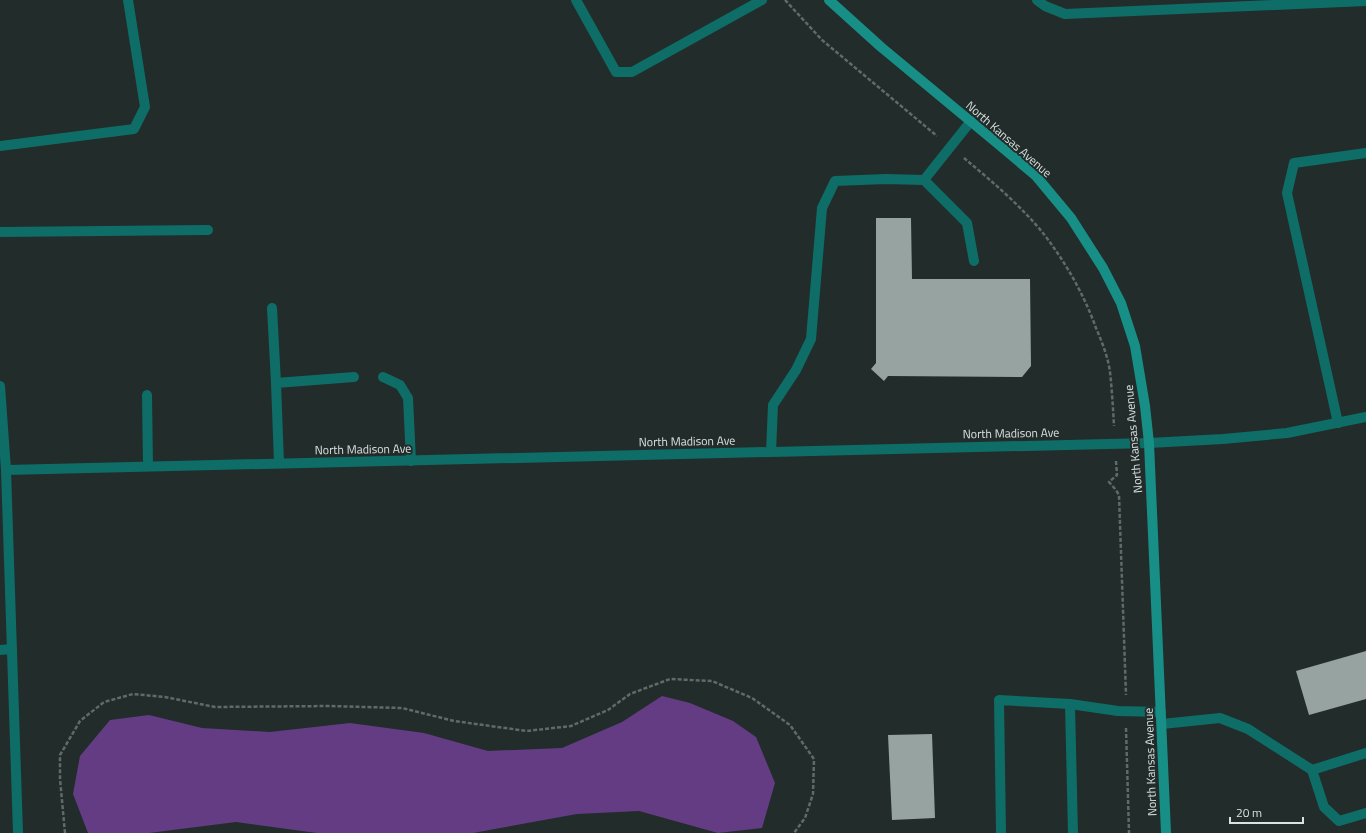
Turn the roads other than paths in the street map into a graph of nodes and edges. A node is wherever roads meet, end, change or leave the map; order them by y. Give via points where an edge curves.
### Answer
1 (128, 0) edge
2 (576, 0) edge
3 (762, 0) edge
4 (829, 0) edge
5 (1037, 0) edge
6 (1366, 0) edge
7 (971, 121) junction
8 (0, 146) edge
9 (1366, 153) edge
10 (924, 180) junction
11 (208, 230) dead end
12 (0, 232) edge
13 (974, 261) dead end
14 (272, 308) dead end
15 (354, 377) dead end
16 (383, 377) dead end
17 (276, 383) junction
18 (0, 386) edge
19 (147, 395) dead end
20 (1366, 417) edge
21 (1338, 423) junction
22 (1149, 443) junction
23 (771, 452) junction
24 (411, 461) junction
25 (279, 463) junction
26 (148, 466) junction
27 (6, 470) junction
28 (12, 649) junction
29 (0, 650) edge
30 (1070, 704) junction
31 (1161, 712) junction
32 (1162, 724) junction
33 (1366, 753) edge
34 (1312, 770) junction
35 (1366, 813) edge
36 (18, 833) edge
37 (1001, 833) edge
38 (1073, 833) edge
39 (1166, 833) edge

1 - 8 street via 145,107 134,129
2 - 3 street via 616,72 632,72
4 - 7 street, North Kansas Avenue via 881,47
5 - 6 street via 1065,14
7 - 10 street
7 - 22 street, North Kansas Avenue via 1036,176 1071,218 1103,268 1121,303 1135,346
9 - 21 street via 1294,163 1287,193
10 - 13 street via 967,223
10 - 23 street via 835,181 822,208 811,339 796,370 773,405
11 - 12 street
14 - 17 street
15 - 17 street
16 - 24 street via 400,385 408,398
17 - 25 street
18 - 27 street
19 - 26 street
20 - 21 street, North Madison Ave
21 - 22 street, North Madison Ave via 1263,435
22 - 23 street, North Madison Ave
22 - 31 street, North Kansas Avenue
23 - 24 street, North Madison Ave
24 - 25 street, North Madison Ave
25 - 26 street, North Madison Ave
26 - 27 street, North Madison Ave
27 - 28 street
28 - 29 street
28 - 36 street
30 - 31 street via 1126,712
30 - 37 street via 999,700
30 - 38 street
31 - 32 street, North Kansas Avenue
32 - 34 street via 1220,718 1248,729
32 - 39 street, North Kansas Avenue
33 - 34 street
34 - 35 street via 1324,807 1339,821

